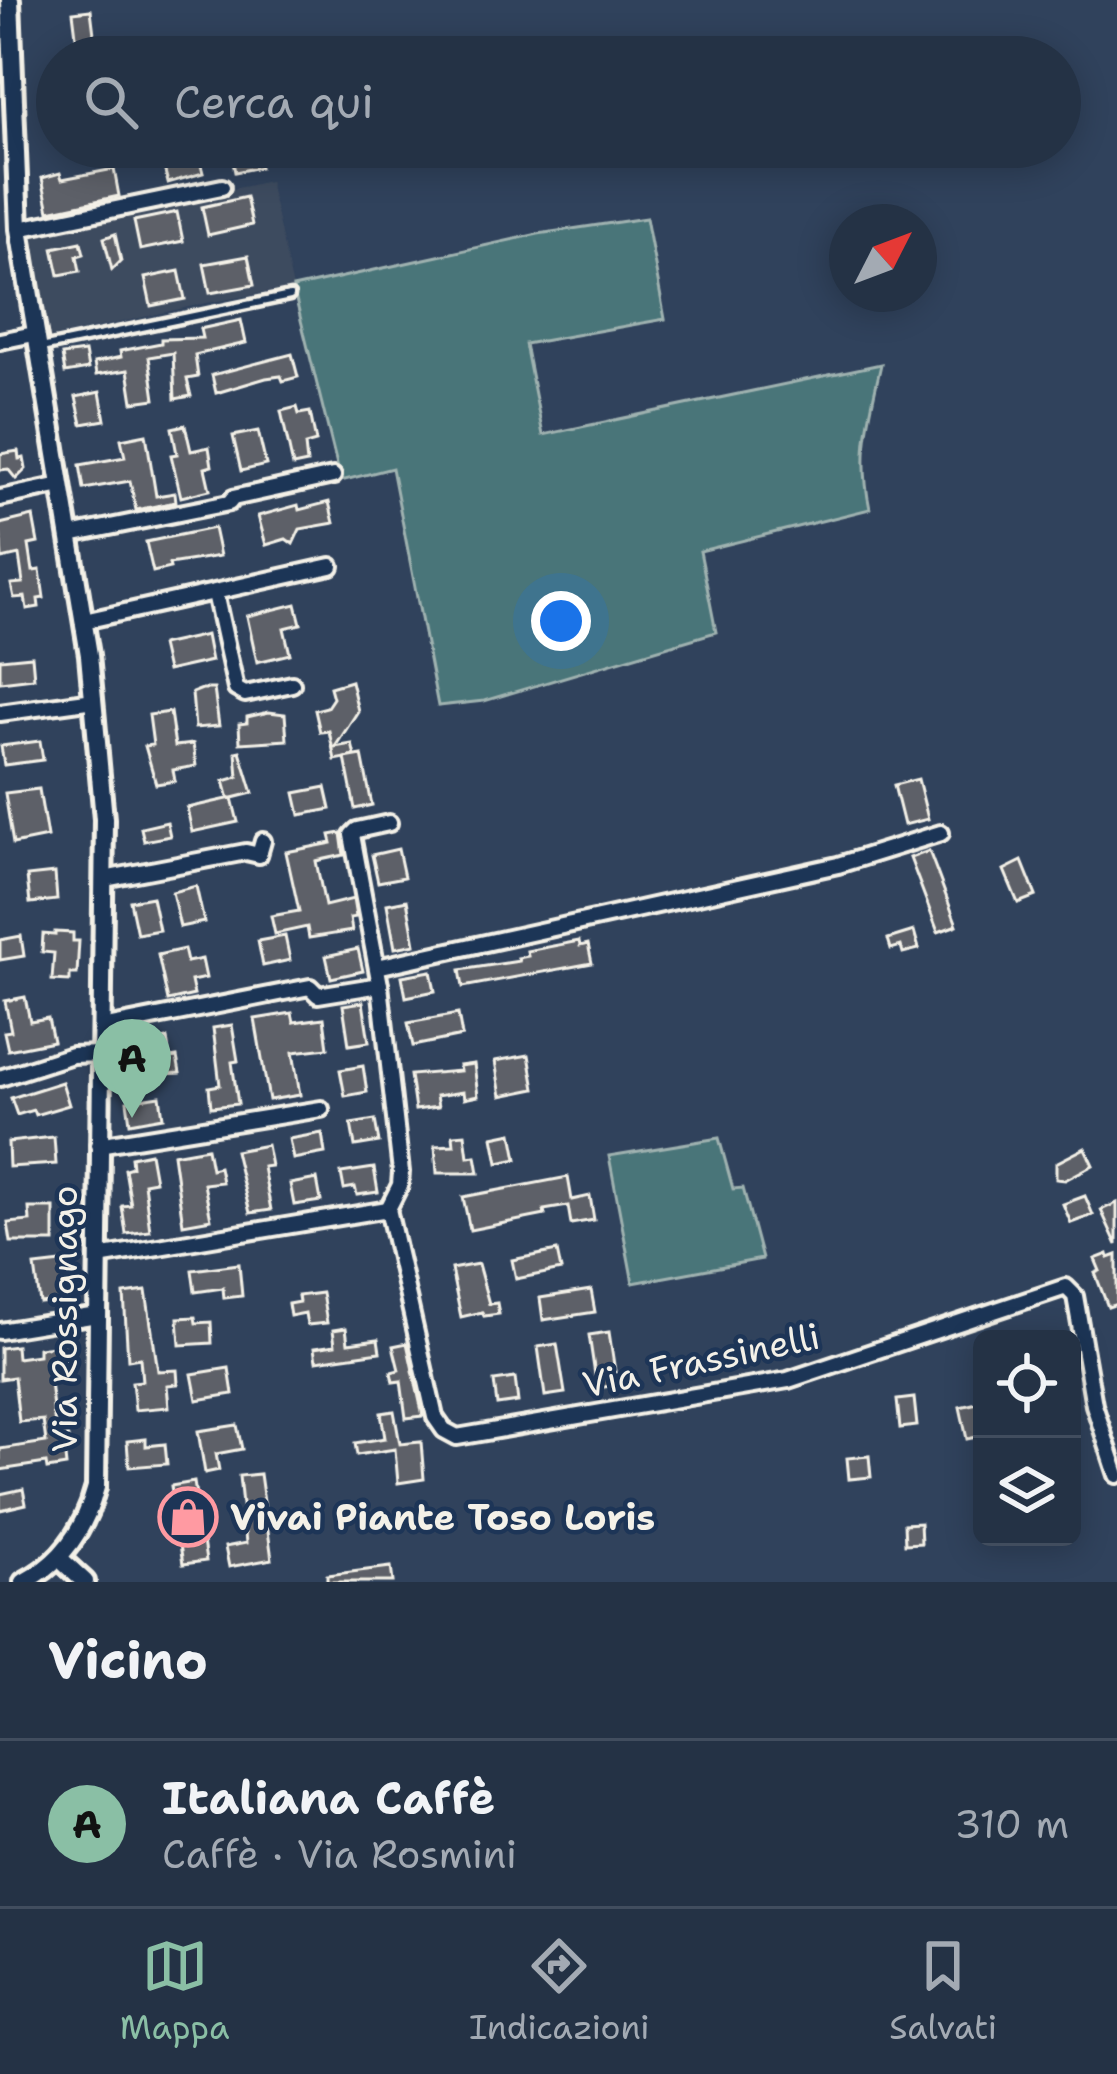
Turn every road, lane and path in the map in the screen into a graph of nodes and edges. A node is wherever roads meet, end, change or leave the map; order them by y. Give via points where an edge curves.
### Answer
1 (10, 0) edge
2 (8, 186) edge
3 (222, 187) dead end
4 (19, 230) junction
5 (290, 296) dead end
6 (0, 341) edge
7 (36, 342) junction
8 (333, 476) dead end
9 (61, 485) junction
10 (0, 498) edge
11 (70, 535) junction
12 (331, 566) dead end
13 (215, 593) junction
14 (84, 621) junction
15 (292, 684) dead end
16 (94, 700) junction
17 (0, 713) edge
18 (389, 823) dead end
19 (941, 833) dead end
20 (263, 842) dead end
21 (104, 879) junction
22 (377, 967) junction
23 (380, 985) junction
24 (100, 1028) junction
25 (100, 1054) junction
26 (0, 1078) edge
27 (321, 1108) dead end
28 (98, 1145) junction
29 (388, 1209) junction
30 (98, 1256) junction
31 (97, 1315) junction
32 (0, 1331) edge
33 (1117, 1475) edge
34 (59, 1558) junction
35 (24, 1582) edge
36 (85, 1582) edge

1 - 2 street, Via Rossignago
2 - 4 street, Via Rossignago
3 - 4 street
4 - 7 street, Via Rossignago
5 - 7 lane
6 - 7 street
7 - 9 street, Via Rossignago
8 - 11 street
9 - 10 street
9 - 11 street, Via Rossignago
11 - 14 street, Via Rossignago
12 - 13 street
13 - 14 street
13 - 15 street via 236,689
14 - 16 street, Via Rossignago
16 - 17 street
16 - 21 street, Via Rossignago
18 - 22 street via 352,835
19 - 22 street via 838,865
20 - 21 street via 259,855
21 - 24 street, Via Rossignago
22 - 23 street
23 - 24 street via 318,994 310,987
23 - 29 street, Via Frassinelli via 400,1172
24 - 25 street, Via Rossignago
25 - 26 street
25 - 28 street, Via Rossignago
27 - 28 street
28 - 30 street, Via Rossignago
29 - 30 street
29 - 33 street, Via Frassinelli via 435,1417 457,1437 788,1380 1066,1287 1075,1296 1094,1406
30 - 31 street, Via Rossignago
31 - 32 street
31 - 34 street, Via Rossignago via 96,1487
34 - 35 street, Via Rossignago
34 - 36 street

